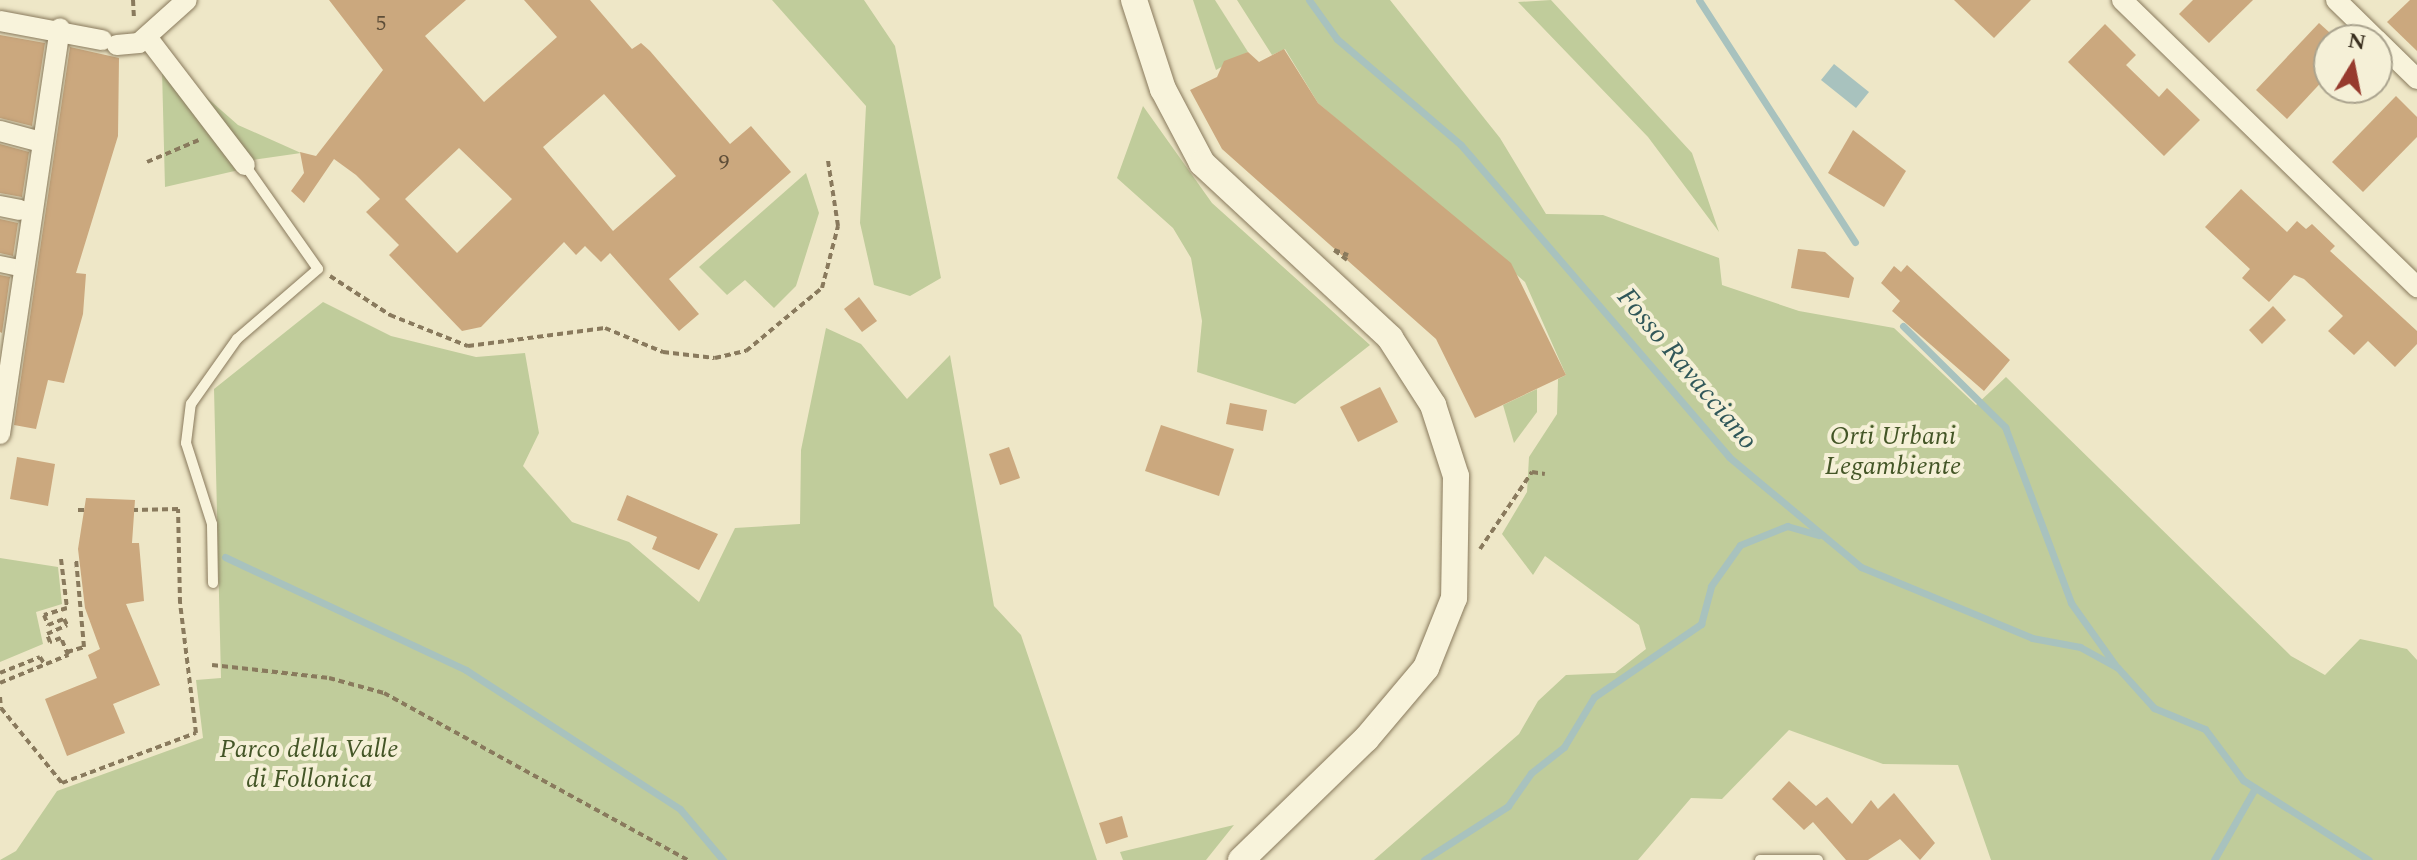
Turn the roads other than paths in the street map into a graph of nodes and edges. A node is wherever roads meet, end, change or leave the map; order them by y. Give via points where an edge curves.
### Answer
1 (187, 0) edge
2 (1134, 0) edge
3 (2122, 0) edge
4 (2336, 0) edge
5 (0, 21) edge
6 (2361, 24) edge
7 (60, 28) junction
8 (147, 37) junction
9 (2393, 56) edge
10 (2417, 79) edge
11 (0, 131) edge
12 (41, 142) junction
13 (245, 165) joint
14 (17, 209) edge
15 (0, 264) edge
16 (24, 269) junction
17 (2417, 287) edge
18 (0, 434) edge
19 (213, 583) dead end
20 (1241, 860) edge
21 (1760, 860) edge
22 (1818, 860) edge

1 - 8 street
2 - 20 street via 1163,89 1202,163 1368,312 1425,388 1456,476 1456,584 1442,636 1415,684
3 - 17 street
4 - 6 street
5 - 7 street
7 - 8 street via 109,42
7 - 12 street
8 - 13 street
9 - 10 street
11 - 12 street
12 - 14 street
13 - 19 lane via 318,269 237,339 191,404 186,443 212,524
14 - 16 street
15 - 16 street
16 - 18 street
21 - 22 lane

